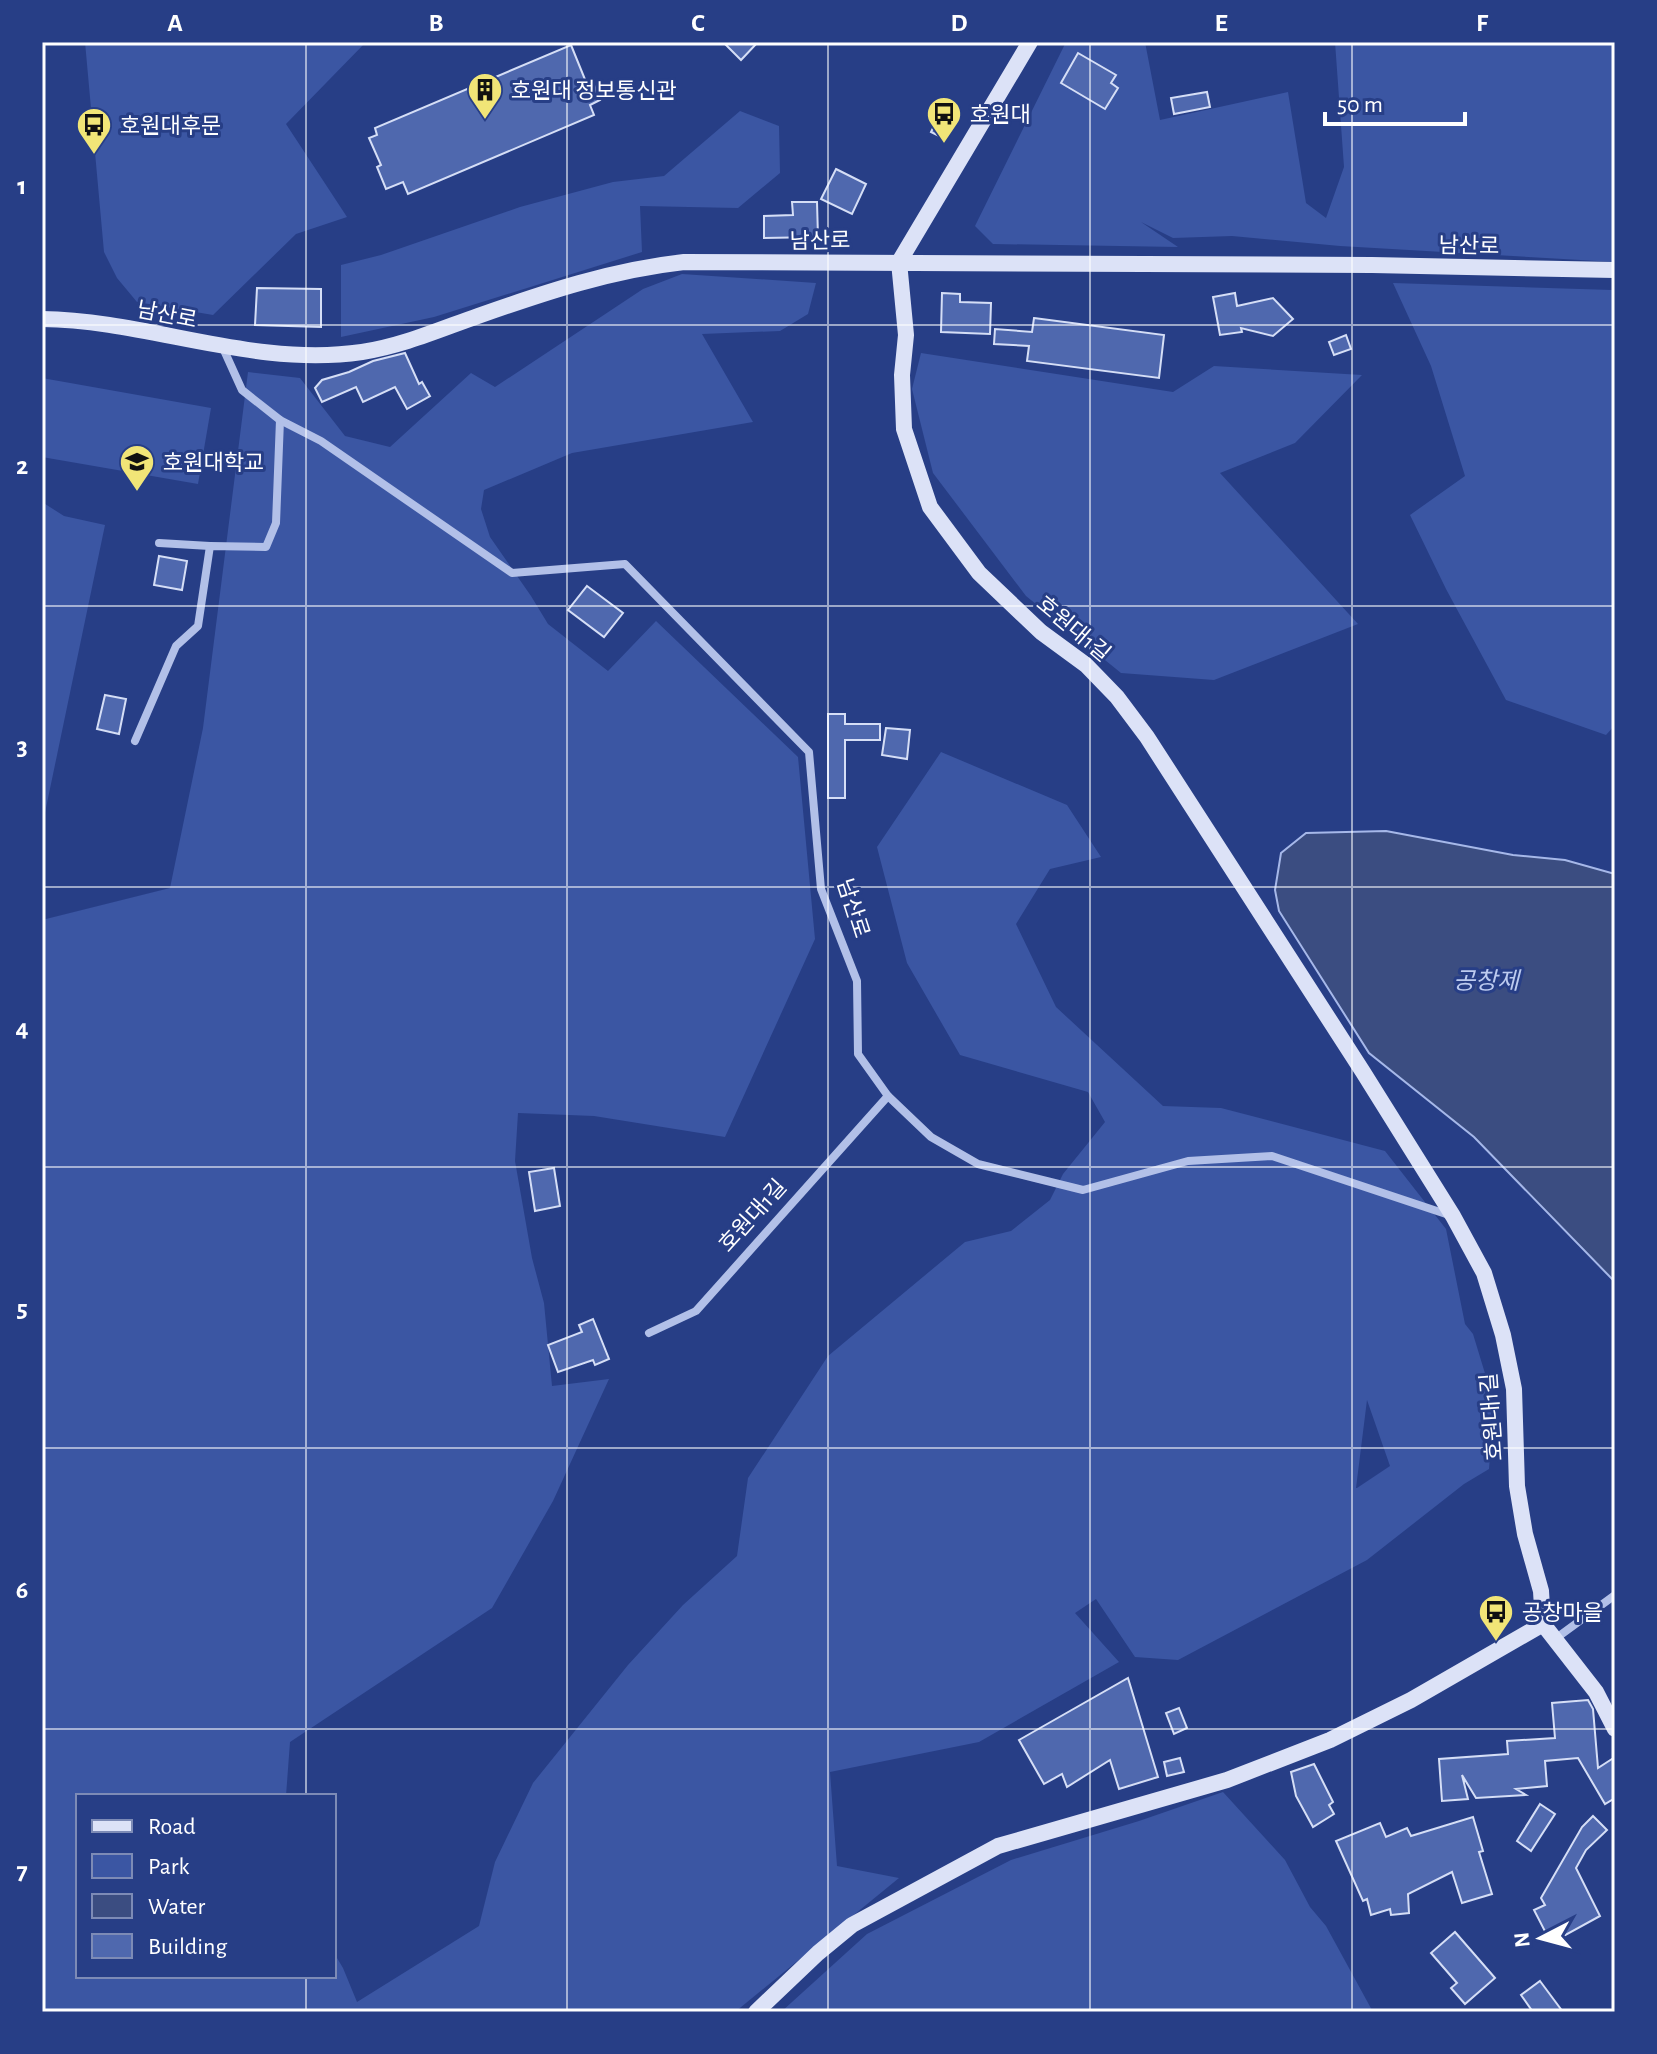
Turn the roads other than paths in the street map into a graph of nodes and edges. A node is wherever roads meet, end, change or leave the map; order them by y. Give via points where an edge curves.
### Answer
1 (1030, 42) edge
2 (899, 262) junction
3 (1615, 270) edge
4 (42, 319) edge
5 (223, 347) junction
6 (280, 420) junction
7 (159, 543) dead end
8 (210, 546) junction
9 (135, 741) dead end
10 (888, 1096) junction
11 (1453, 1216) junction
12 (649, 1333) dead end
13 (1615, 1595) edge
14 (1543, 1624) junction
15 (1555, 1639) junction
16 (1615, 1729) edge
17 (756, 2012) edge

1 - 2 street
2 - 3 street, 남산로
2 - 5 street, 남산로 via 684,262 635,268 362,352 303,354
2 - 11 street, 호원대1길 via 906,335 904,429 930,507 979,573 1041,632 1086,665 1147,737
4 - 5 street, 남산로 via 72,319
5 - 6 street via 242,390
6 - 8 street via 276,523 266,547
6 - 10 street, 남산로 via 321,441 512,573 625,564 809,752 821,889 857,981 858,1054
7 - 8 street
8 - 9 street via 198,626 176,646
10 - 11 street via 931,1137 978,1164 1083,1190 1188,1161 1272,1156
10 - 12 street, 호원대1길 via 696,1311
11 - 14 street, 호원대1길 via 1484,1273 1503,1335 1514,1389 1517,1486 1541,1591
13 - 15 street
14 - 15 street
14 - 17 street via 1330,1740 1227,1780 998,1846 852,1925
15 - 16 street via 1596,1692

